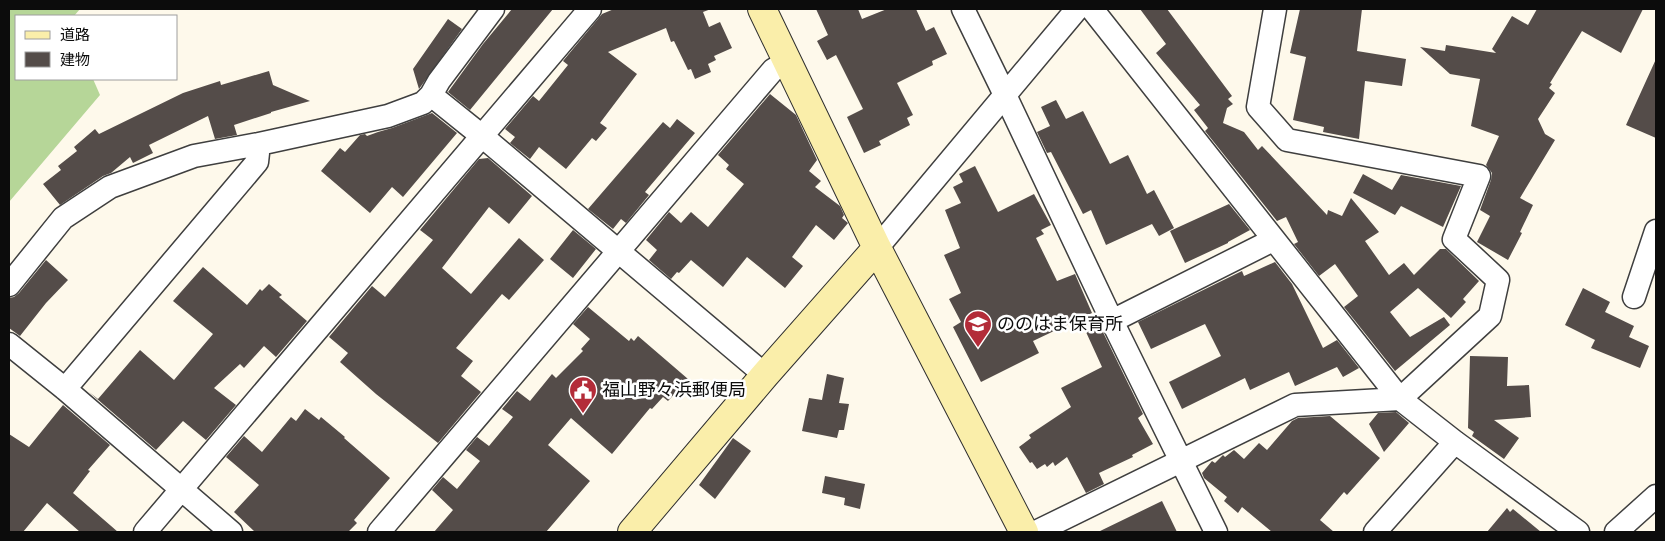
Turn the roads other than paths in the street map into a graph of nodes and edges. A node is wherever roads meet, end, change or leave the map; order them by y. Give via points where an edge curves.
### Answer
1 (493, 9) edge
2 (590, 9) edge
3 (762, 9) edge
4 (963, 9) edge
5 (1077, 9) edge
6 (1092, 9) edge
7 (1275, 9) edge
8 (788, 61) junction
9 (1005, 95) junction
10 (431, 96) junction
11 (482, 136) junction
12 (259, 144) junction
13 (1656, 231) edge
14 (1274, 240) junction
15 (877, 248) junction
16 (619, 252) junction
17 (9, 285) edge
18 (1634, 297) dead end
19 (1112, 320) junction
20 (9, 344) edge
21 (765, 375) junction
22 (65, 389) junction
23 (1400, 399) junction
24 (1455, 442) junction
25 (1180, 460) junction
26 (182, 490) junction
27 (1656, 496) edge
28 (145, 532) edge
29 (231, 532) edge
30 (379, 532) edge
31 (632, 532) edge
32 (1024, 532) edge
33 (1036, 532) edge
34 (1216, 532) edge
35 (1375, 532) edge
36 (1578, 532) edge
37 (1616, 532) edge

1 - 10 street
2 - 11 street
3 - 8 street
4 - 9 street
5 - 9 street
6 - 14 street
7 - 23 street via 1258,106 1287,140 1479,176 1454,239 1498,280 1490,316
8 - 15 street
8 - 16 street via 773,70
9 - 15 street
9 - 19 street
10 - 11 street
10 - 12 street via 423,103 388,116
11 - 16 street
11 - 26 street
12 - 17 street via 194,156 110,187 63,218
12 - 22 street via 257,162
13 - 18 street
14 - 19 street
14 - 23 street
15 - 21 street
15 - 32 street
16 - 21 street
16 - 30 street
19 - 25 street
20 - 22 street
21 - 31 street
22 - 26 street
23 - 24 street
23 - 25 street via 1295,405
24 - 35 street
24 - 36 street
25 - 33 street
25 - 34 street
26 - 28 street
26 - 29 street
27 - 37 street

